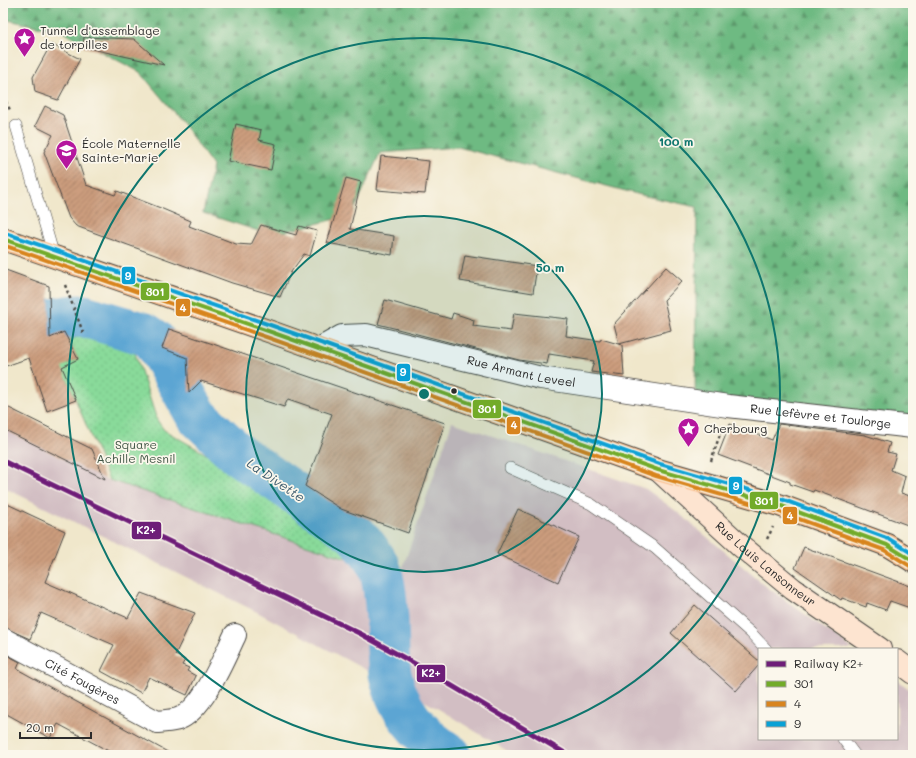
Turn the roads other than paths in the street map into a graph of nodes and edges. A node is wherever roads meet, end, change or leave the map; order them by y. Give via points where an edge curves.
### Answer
1 (16, 126) dead end
2 (3, 239) edge
3 (54, 256) junction
4 (319, 349) junction
5 (728, 406) joint
6 (913, 427) edge
7 (510, 468) dead end
8 (658, 470) junction
9 (887, 545) junction
10 (913, 548) edge
11 (913, 562) edge
12 (235, 635) dead end
13 (3, 640) edge
14 (765, 648) edge
15 (879, 648) edge
16 (898, 662) edge
17 (913, 673) edge
18 (844, 740) edge
19 (855, 755) edge

1 - 3 lane
2 - 3 main road
3 - 4 main road
4 - 5 street, Rue Armant Leveel via 342,336 366,335 541,378
4 - 8 main road
5 - 6 street, Rue Lefèvre et Toulorge
7 - 14 lane via 590,504 654,548
8 - 9 main road via 779,505
8 - 15 main road, Rue Louis Lansonneur via 741,546 793,589
9 - 10 main road
9 - 11 main road
12 - 13 street, Cité Fougères via 199,703 179,719 157,722
16 - 17 main road
18 - 19 lane

